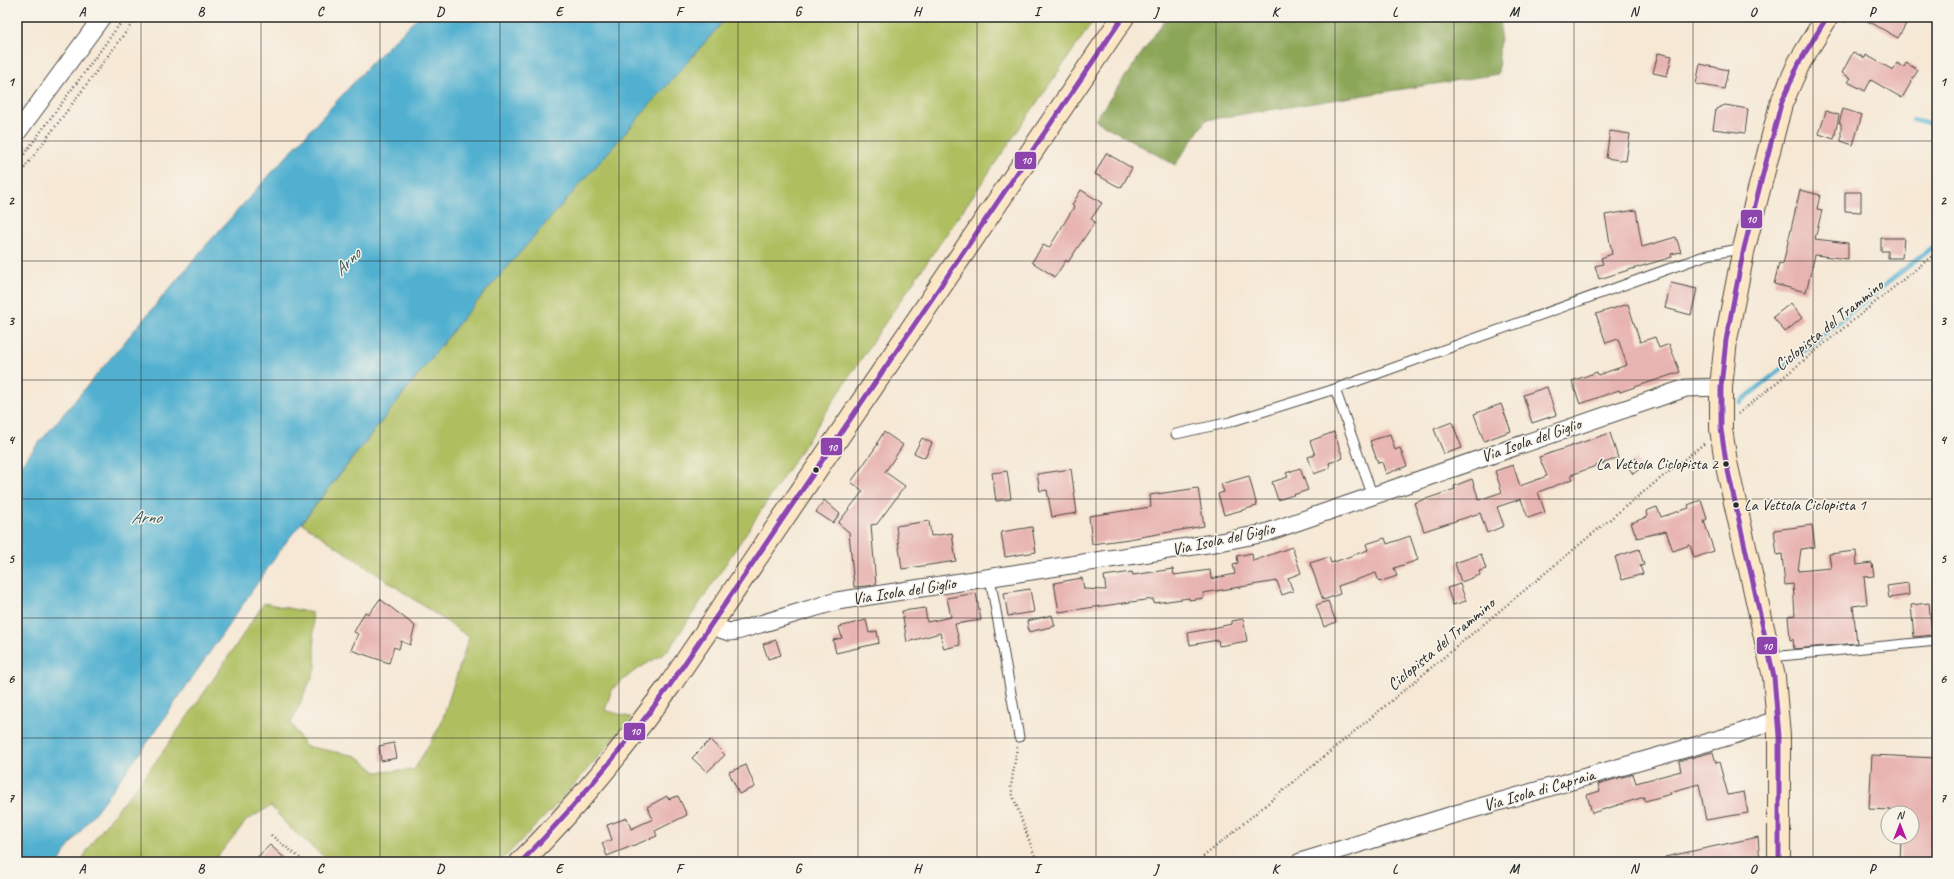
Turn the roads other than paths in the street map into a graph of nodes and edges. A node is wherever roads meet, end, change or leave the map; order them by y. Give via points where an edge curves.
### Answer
1 (102, 17) edge
2 (1123, 17) edge
3 (1834, 22) edge
4 (17, 133) edge
5 (1744, 248) junction
6 (1721, 387) junction
7 (1335, 390) junction
8 (1176, 434) dead end
9 (1372, 494) junction
10 (990, 578) junction
11 (711, 626) junction
12 (1937, 641) edge
13 (1770, 657) junction
14 (1778, 719) junction
15 (1019, 737) road end
16 (521, 862) edge
17 (1300, 862) edge
18 (1780, 862) edge

1 - 4 street
2 - 11 main road
3 - 5 main road via 1800,64 1781,104
5 - 6 main road via 1726,340
5 - 7 lane via 1707,255
6 - 9 street, Via Isola del Giglio via 1686,388
6 - 13 main road via 1721,429 1726,462
7 - 8 lane via 1230,422
7 - 9 lane
9 - 10 street, Via Isola del Giglio via 1265,533
10 - 11 street, Via Isola del Giglio via 837,601 737,631 729,632
10 - 15 lane
11 - 16 main road via 624,747
12 - 13 lane
13 - 14 main road
14 - 17 street, Via Isola di Capraia via 1737,734 1452,815
14 - 18 main road

